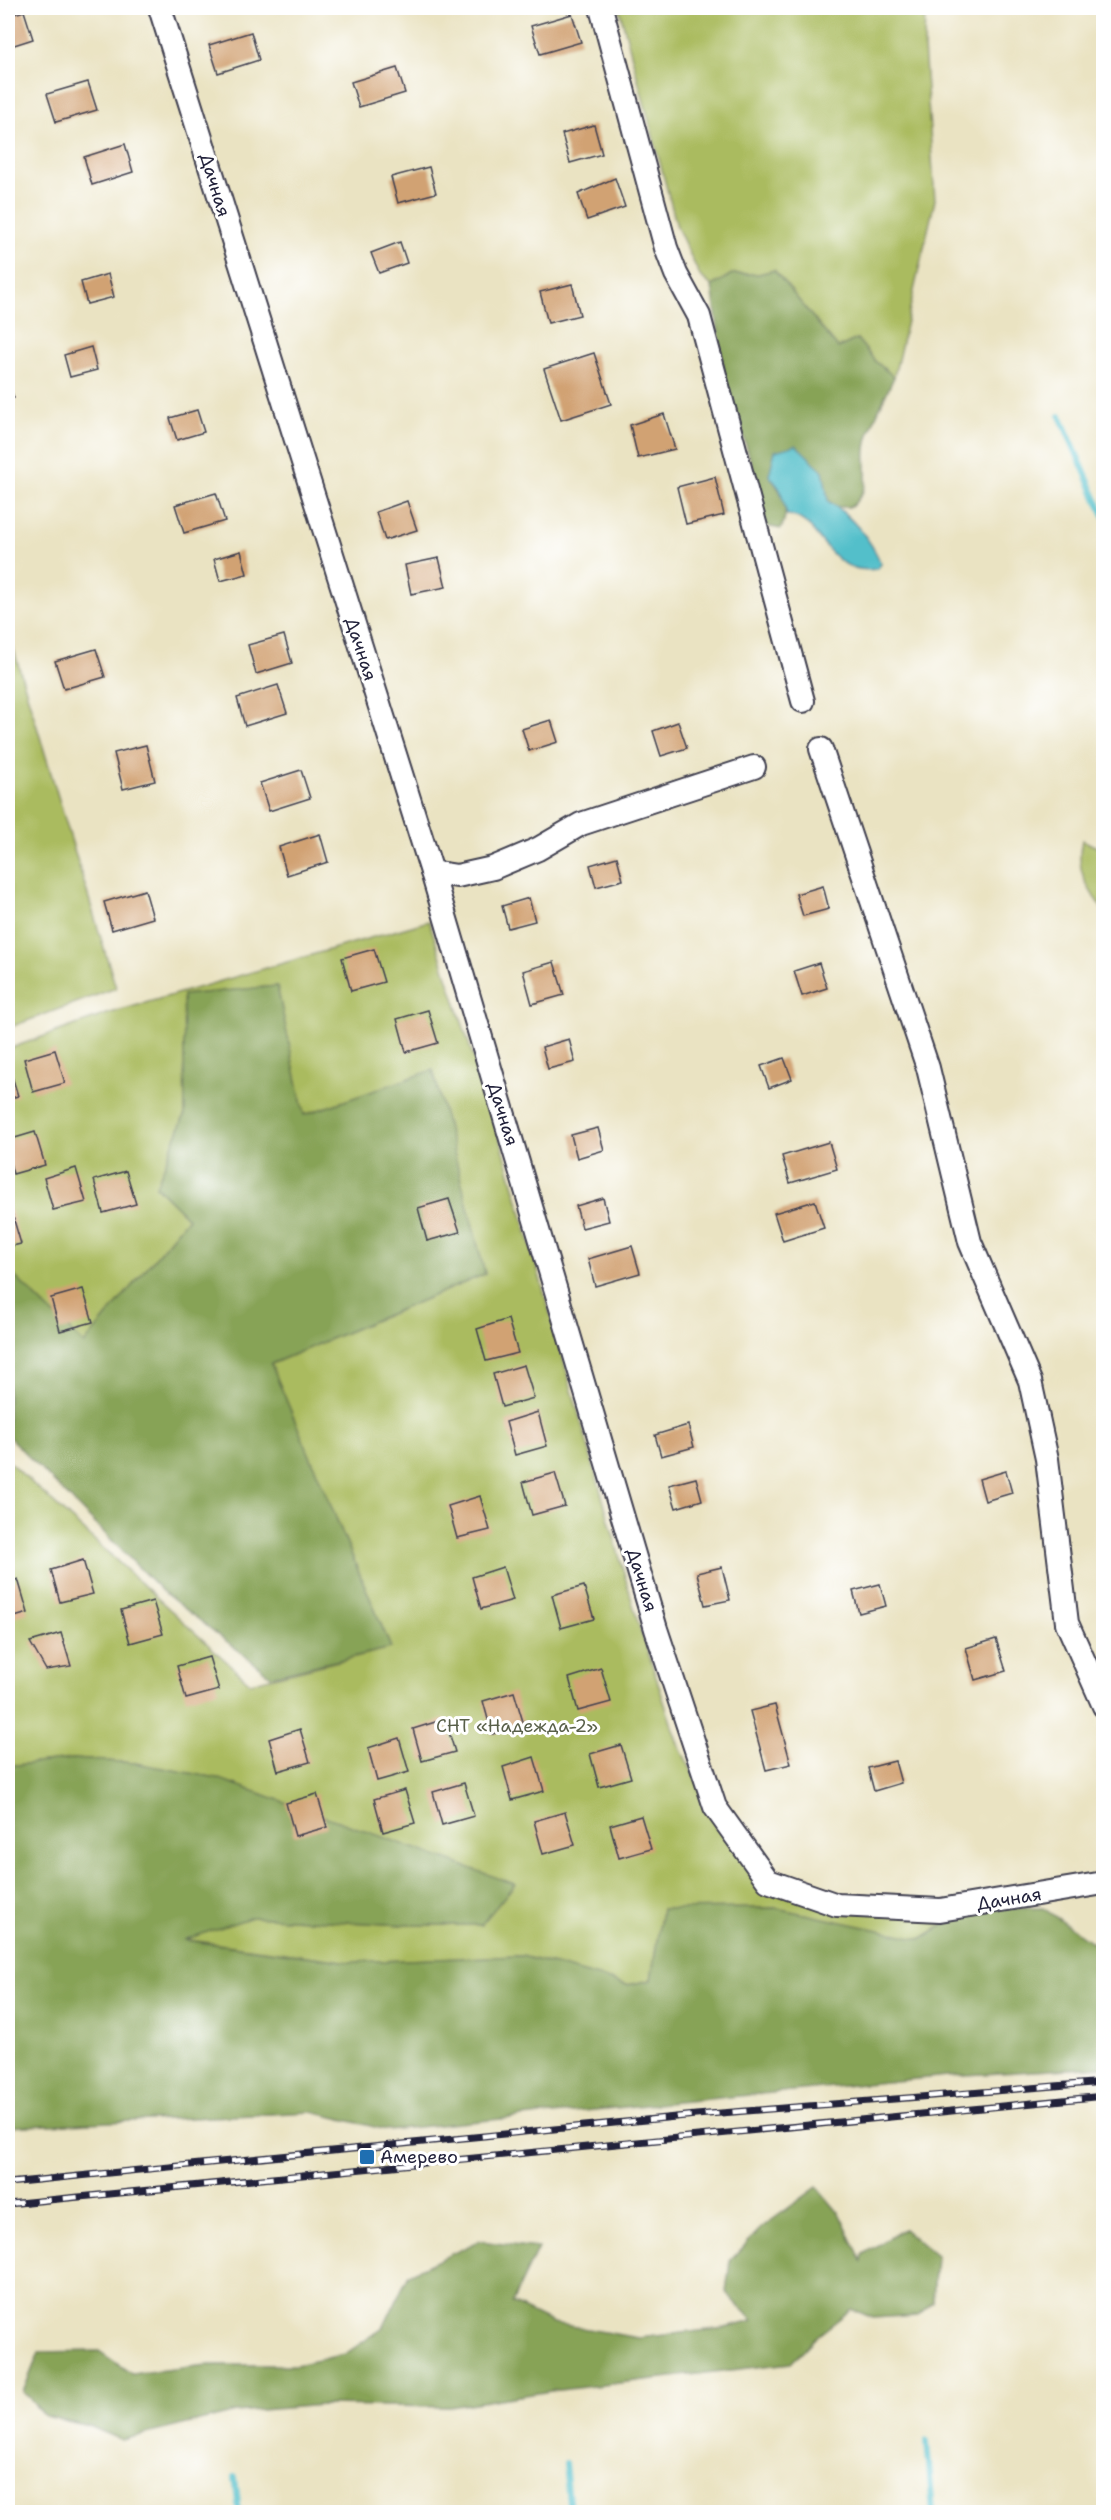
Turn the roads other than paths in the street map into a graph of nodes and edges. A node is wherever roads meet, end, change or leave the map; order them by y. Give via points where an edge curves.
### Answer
1 (160, 8) edge
2 (601, 8) edge
3 (803, 701) dead end
4 (821, 749) dead end
5 (754, 767) dead end
6 (432, 872) junction
7 (440, 896) dead end
8 (656, 1629) junction
9 (1104, 1706) edge
10 (1104, 1885) edge

1 - 6 street, Дачная
2 - 3 street via 666,248 699,316
4 - 9 street via 928,1068 970,1242 1030,1381 1047,1459 1067,1623
5 - 6 street via 581,824 538,849 493,868 457,876
6 - 8 street, Дачная
7 - 8 street via 502,1071
8 - 10 street via 715,1807 768,1881 837,1905 940,1910 1053,1900

